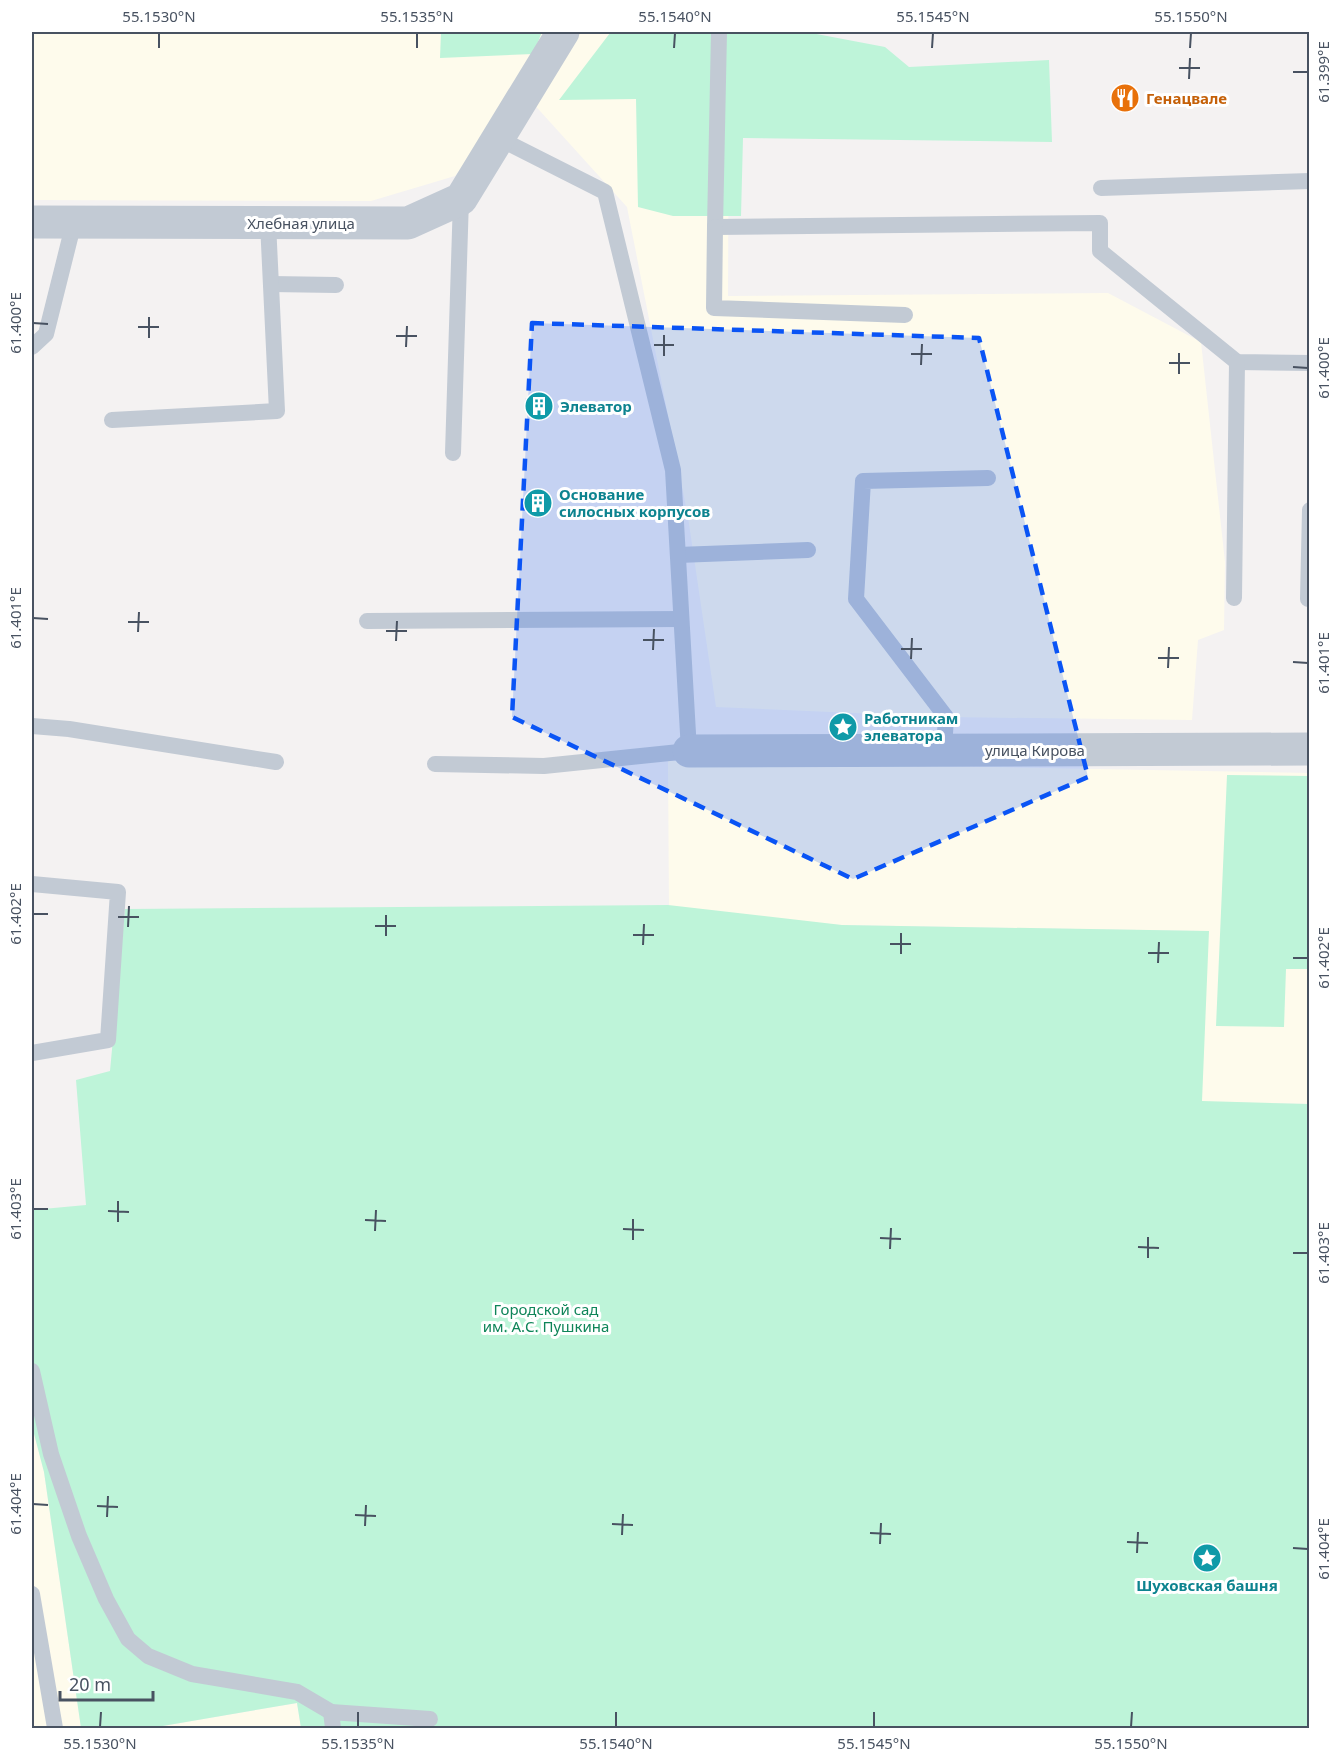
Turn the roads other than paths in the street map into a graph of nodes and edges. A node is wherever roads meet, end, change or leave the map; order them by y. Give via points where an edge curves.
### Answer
1 (563, 32) edge
2 (581, 32) edge
3 (719, 32) edge
4 (516, 110) junction
5 (498, 138) junction
6 (1310, 181) edge
7 (1101, 188) dead end
8 (461, 199) junction
9 (32, 222) edge
10 (74, 222) junction
11 (268, 223) junction
12 (715, 227) junction
13 (271, 284) junction
14 (336, 285) dead end
15 (905, 315) dead end
16 (32, 347) edge
17 (1237, 362) junction
18 (1310, 363) edge
19 (112, 420) dead end
20 (453, 453) dead end
21 (988, 478) dead end
22 (1310, 510) edge
23 (808, 550) dead end
24 (678, 555) junction
25 (1234, 598) dead end
26 (1308, 599) dead end
27 (681, 619) junction
28 (367, 621) dead end
29 (32, 726) edge
30 (1310, 749) edge
31 (944, 750) junction
32 (689, 751) junction
33 (276, 762) dead end
34 (435, 764) dead end
35 (32, 884) edge
36 (32, 1053) edge
37 (32, 1371) edge
38 (32, 1594) edge
39 (430, 1719) dead end
40 (332, 1720) edge
41 (55, 1728) edge

1 - 4 street
2 - 4 street
3 - 12 lane
4 - 5 street
5 - 8 street
5 - 24 lane via 605,192 673,470
6 - 7 lane
8 - 11 street, Хлебная улица via 408,223
8 - 20 lane
9 - 10 street, Хлебная улица
10 - 11 street, Хлебная улица
10 - 16 lane via 46,334
11 - 13 lane
12 - 15 lane via 714,308
12 - 17 lane via 1100,223 1100,251
13 - 14 lane
13 - 19 lane via 276,411
17 - 18 lane
17 - 25 lane
21 - 31 lane via 863,481 856,599 946,717
22 - 26 lane
23 - 24 lane
24 - 27 lane
27 - 28 lane
27 - 32 lane
29 - 33 lane
30 - 31 street, улица Кирова
31 - 32 street, улица Кирова
32 - 34 lane via 544,766
35 - 36 lane via 118,892 108,1040
37 - 40 lane via 51,1454 80,1536 106,1599 128,1639 148,1656 192,1674 297,1692
38 - 41 lane
39 - 40 lane

